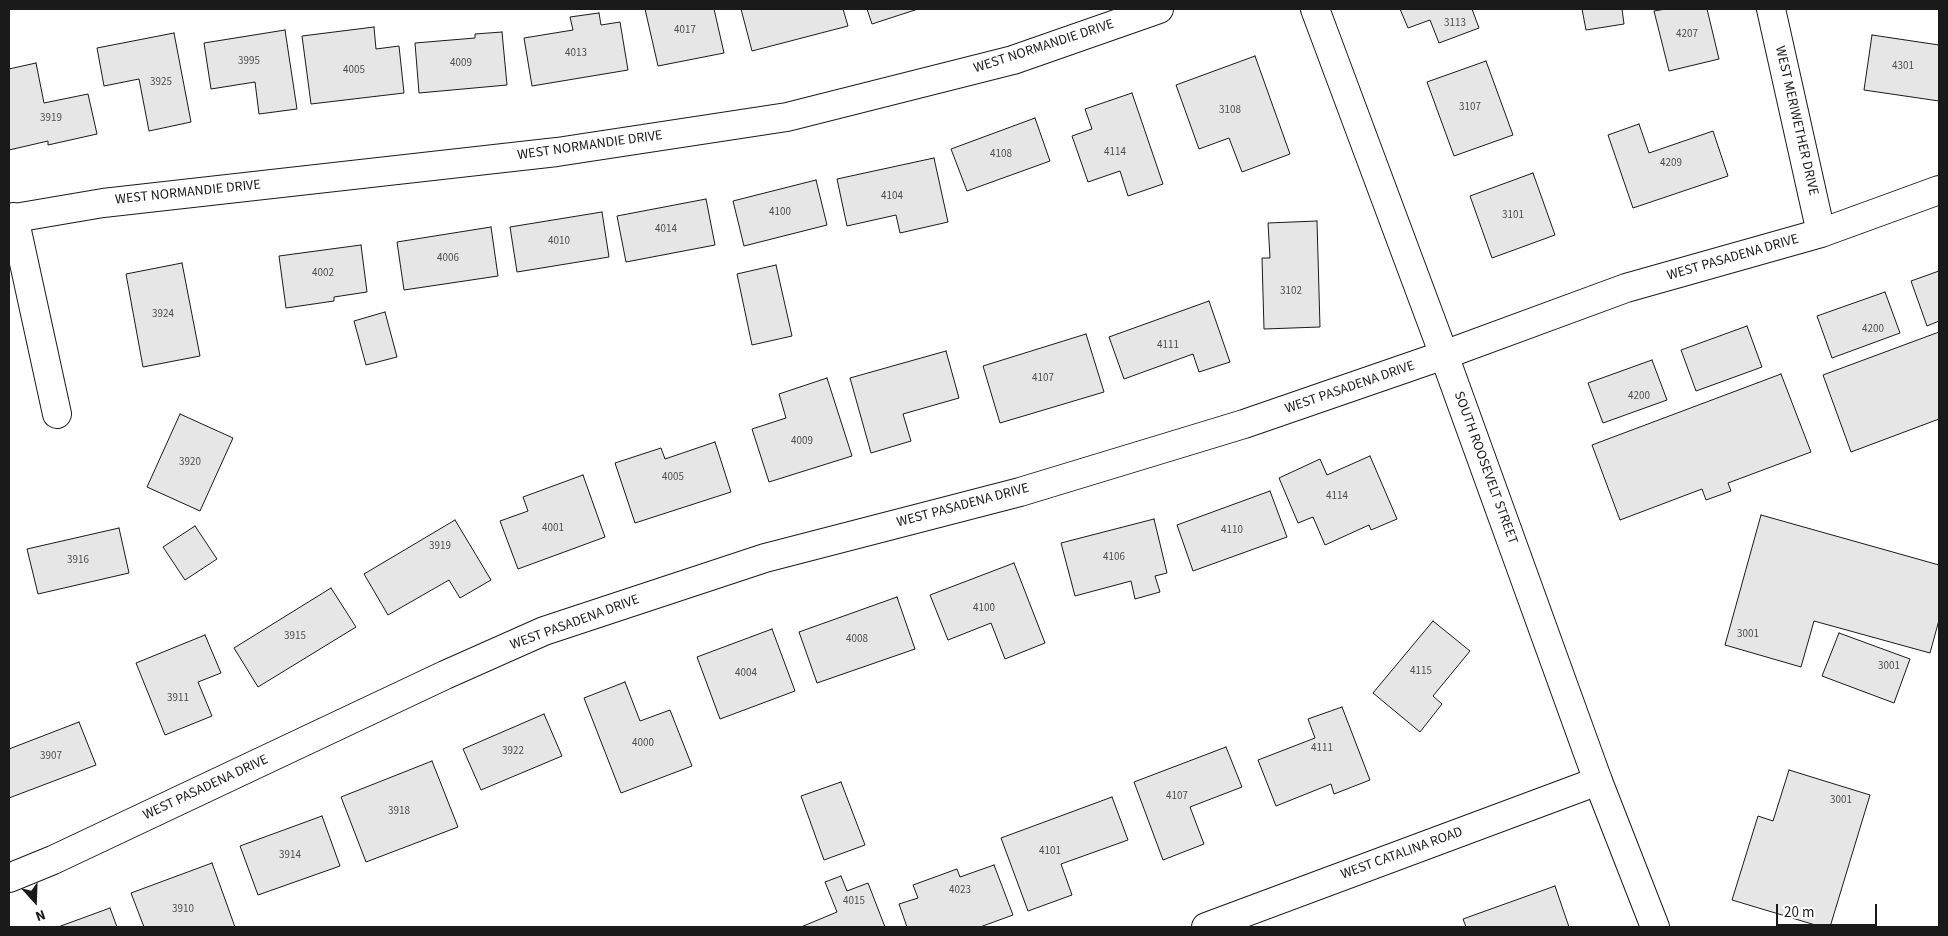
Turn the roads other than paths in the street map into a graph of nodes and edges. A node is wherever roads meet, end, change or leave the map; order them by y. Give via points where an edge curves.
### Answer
1 (1159, 9) edge
2 (1315, 9) edge
3 (1771, 9) edge
4 (1939, 190) edge
5 (11, 218) edge
6 (1821, 233) junction
7 (1444, 355) junction
8 (57, 414) dead end
9 (1598, 781) junction
10 (9, 878) edge
11 (1206, 927) edge
12 (1655, 927) edge

1 - 5 street, WEST NORMANDIE DRIVE via 1013,60 787,117 557,152 103,203
2 - 7 street, SOUTH ROOSEVELT STREET
3 - 6 street, WEST MERIWETHER DRIVE
4 - 6 street, WEST PASADENA DRIVE
5 - 8 street
6 - 7 street, WEST PASADENA DRIVE via 1626,288
7 - 9 street, SOUTH ROOSEVELT STREET
7 - 10 street, WEST PASADENA DRIVE via 1226,430 1020,492 765,558 544,631
9 - 11 street, WEST CATALINA ROAD
9 - 12 street, SOUTH ROOSEVELT STREET

